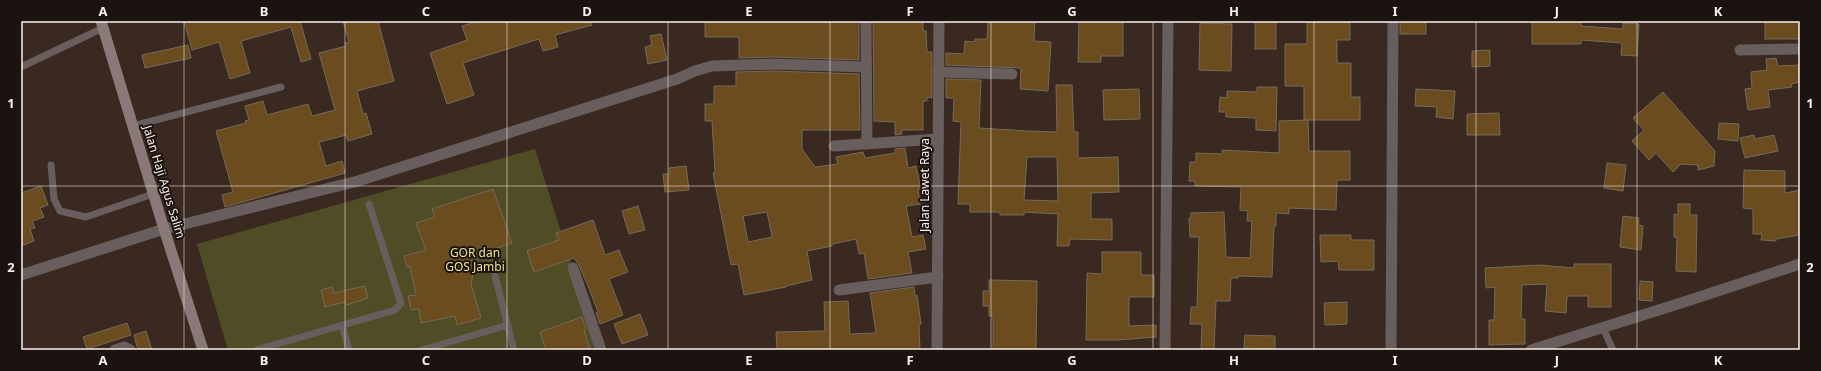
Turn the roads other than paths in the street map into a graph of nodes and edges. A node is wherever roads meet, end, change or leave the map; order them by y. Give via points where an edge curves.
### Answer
1 (866, 21) edge
2 (939, 21) edge
3 (1168, 21) edge
4 (1393, 21) edge
5 (102, 25) edge
6 (1800, 49) edge
7 (1740, 50) dead end
8 (21, 67) edge
9 (866, 67) junction
10 (938, 72) junction
11 (1012, 74) dead end
12 (281, 87) dead end
13 (133, 126) junction
14 (938, 139) junction
15 (867, 144) junction
16 (834, 146) dead end
17 (51, 165) dead end
18 (153, 194) junction
19 (369, 204) dead end
20 (164, 229) junction
21 (1800, 264) edge
22 (573, 268) dead end
23 (21, 275) edge
24 (495, 276) dead end
25 (938, 277) junction
26 (839, 290) dead end
27 (342, 325) junction
28 (508, 325) junction
29 (1603, 328) junction
30 (115, 350) edge
31 (130, 350) edge
32 (203, 350) edge
33 (256, 350) edge
34 (349, 350) edge
35 (422, 350) edge
36 (514, 350) edge
37 (600, 350) edge
38 (937, 350) edge
39 (1166, 350) edge
40 (1391, 350) edge
41 (1531, 350) edge
42 (1613, 350) edge

1 - 9 street
2 - 10 street, Jalan Lawet Raya
3 - 39 street
4 - 40 street
5 - 8 lane
5 - 13 main road, Jalan Haji Agus Salim
6 - 7 street
9 - 15 street
9 - 20 street via 774,64 712,66 670,82 358,181
10 - 11 street
10 - 14 street, Jalan Lawet Raya
12 - 13 lane
13 - 18 main road, Jalan Haji Agus Salim
14 - 15 street
14 - 25 street, Jalan Lawet Raya
15 - 16 street
17 - 18 lane via 54,199 60,211 86,217
18 - 20 main road, Jalan Haji Agus Salim
19 - 27 lane via 401,303 395,310
20 - 23 street
20 - 32 main road, Jalan Haji Agus Salim
21 - 29 street
22 - 37 street
24 - 28 lane
25 - 26 street
25 - 38 street, Jalan Lawet Raya
27 - 33 lane
27 - 34 lane
28 - 35 lane
28 - 36 lane
29 - 41 street
29 - 42 lane
30 - 31 street via 124,347

